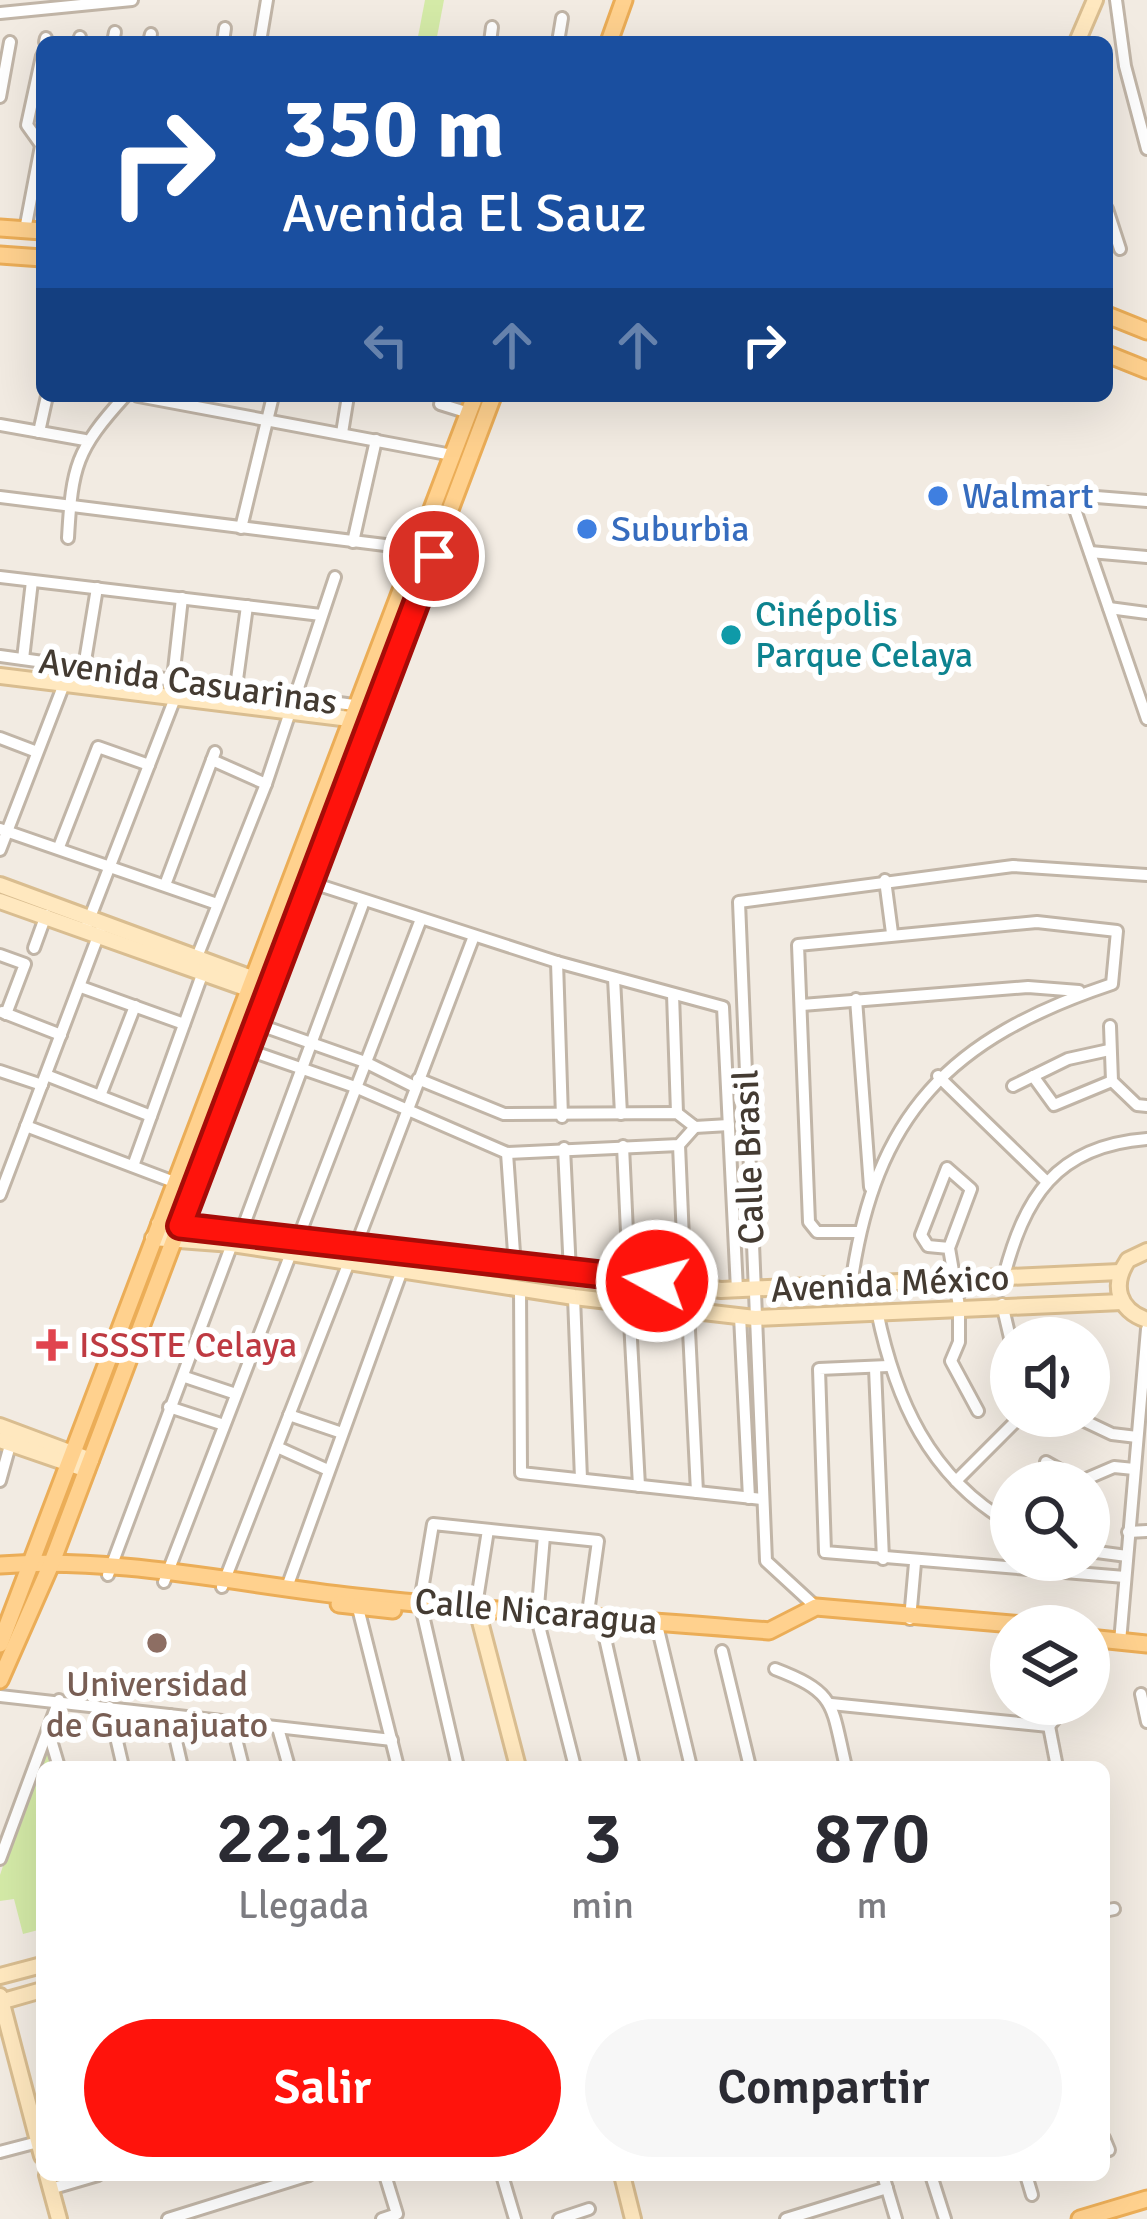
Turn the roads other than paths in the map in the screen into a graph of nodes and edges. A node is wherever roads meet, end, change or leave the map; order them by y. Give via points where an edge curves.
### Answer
1 (132, 0) edge
2 (267, 0) edge
3 (624, 0) edge
4 (1095, 0) edge
5 (1116, 0) edge
6 (0, 13) edge
7 (562, 18) dead end
8 (492, 27) dead end
9 (225, 28) dead end
10 (224, 36) edge
11 (261, 36) edge
12 (491, 36) edge
13 (559, 36) edge
14 (611, 36) edge
15 (1080, 36) edge
16 (10, 42) dead end
17 (0, 97) edge
18 (1147, 148) edge
19 (36, 166) edge
20 (1113, 227) edge
21 (20, 229) edge
22 (1120, 249) dead end
23 (36, 258) edge
24 (3, 259) edge
25 (1113, 317) edge
26 (1147, 331) edge
27 (1113, 359) edge
28 (1147, 370) edge
29 (45, 402) edge
30 (120, 402) edge
31 (170, 402) edge
32 (272, 402) edge
33 (348, 402) edge
34 (440, 404) dead end
35 (479, 405) edge
36 (268, 420) junction
37 (0, 425) edge
38 (38, 432) junction
39 (342, 433) junction
40 (85, 440) junction
41 (376, 440) junction
42 (452, 455) junction
43 (1046, 493) dead end
44 (1070, 495) junction
45 (0, 497) edge
46 (1147, 502) edge
47 (70, 505) junction
48 (241, 528) junction
49 (68, 538) dead end
50 (353, 542) junction
51 (418, 545) junction
52 (438, 546) junction
53 (1090, 552) junction
54 (1147, 557) edge
55 (0, 577) edge
56 (335, 577) dead end
57 (32, 580) junction
58 (97, 588) junction
59 (182, 598) junction
60 (247, 606) junction
61 (1109, 608) junction
62 (1147, 613) edge
63 (321, 615) junction
64 (0, 656) edge
65 (22, 659) junction
66 (42, 662) junction
67 (84, 668) junction
68 (1147, 669) edge
69 (1132, 674) junction
70 (173, 679) junction
71 (39, 680) junction
72 (2, 681) edge
73 (64, 684) junction
74 (236, 687) junction
75 (291, 697) junction
76 (175, 698) junction
77 (290, 713) junction
78 (354, 713) junction
79 (374, 714) junction
80 (1147, 719) edge
81 (0, 738) edge
82 (37, 752) junction
83 (149, 765) junction
84 (266, 784) junction
85 (4, 830) edge
86 (59, 847) junction
87 (0, 850) edge
88 (110, 864) junction
89 (1147, 875) edge
90 (302, 880) junction
91 (886, 880) junction
92 (0, 885) edge
93 (165, 885) junction
94 (0, 901) edge
95 (364, 902) junction
96 (217, 904) junction
97 (46, 915) junction
98 (421, 919) junction
99 (94, 925) junction
100 (892, 933) junction
101 (474, 936) junction
102 (34, 948) dead end
103 (0, 955) edge
104 (557, 962) junction
105 (197, 966) junction
106 (614, 978) junction
107 (250, 984) junction
108 (81, 987) junction
109 (1087, 991) junction
110 (673, 994) junction
111 (856, 999) junction
112 (802, 1005) junction
113 (135, 1006) junction
114 (3, 1013) edge
115 (184, 1024) junction
116 (257, 1024) junction
117 (1110, 1026) dead end
118 (61, 1035) junction
119 (311, 1043) junction
120 (248, 1050) junction
121 (1109, 1050) junction
122 (364, 1062) junction
123 (301, 1069) junction
124 (0, 1071) edge
125 (938, 1076) junction
126 (1033, 1076) junction
127 (44, 1080) junction
128 (1112, 1081) junction
129 (417, 1083) junction
130 (1013, 1086) dead end
131 (355, 1087) junction
132 (100, 1096) junction
133 (1147, 1096) edge
134 (1132, 1100) junction
135 (1147, 1106) edge
136 (406, 1111) junction
137 (677, 1113) junction
138 (620, 1114) junction
139 (151, 1116) junction
140 (562, 1117) junction
141 (730, 1125) junction
142 (26, 1126) junction
143 (695, 1127) junction
144 (1147, 1139) edge
145 (679, 1144) junction
146 (623, 1146) junction
147 (564, 1148) junction
148 (507, 1153) junction
149 (133, 1166) junction
150 (1046, 1181) junction
151 (174, 1183) junction
152 (870, 1190) junction
153 (0, 1195) edge
154 (242, 1230) junction
155 (156, 1231) junction
156 (858, 1232) junction
157 (178, 1233) junction
158 (299, 1236) junction
159 (357, 1243) junction
160 (232, 1244) junction
161 (949, 1249) junction
162 (1147, 1251) edge
163 (291, 1253) junction
164 (349, 1262) junction
165 (515, 1267) junction
166 (402, 1270) junction
167 (571, 1272) junction
168 (1120, 1272) junction
169 (629, 1276) junction
170 (1003, 1280) junction
171 (951, 1282) junction
172 (685, 1286) junction
173 (851, 1286) junction
174 (520, 1288) junction
175 (729, 1290) junction
176 (754, 1290) junction
177 (574, 1297) junction
178 (1122, 1302) junction
179 (629, 1304) junction
180 (1002, 1304) junction
181 (959, 1306) junction
182 (688, 1310) junction
183 (877, 1311) junction
184 (720, 1313) junction
185 (748, 1317) junction
186 (1005, 1317) edge
187 (1147, 1324) edge
188 (882, 1367) junction
189 (185, 1378) junction
190 (236, 1394) junction
191 (169, 1407) junction
192 (978, 1411) dead end
193 (290, 1415) junction
194 (224, 1425) junction
195 (1140, 1428) edge
196 (342, 1432) junction
197 (1110, 1433) edge
198 (6, 1436) edge
199 (1000, 1437) edge
200 (277, 1447) junction
201 (81, 1462) junction
202 (328, 1470) junction
203 (1110, 1472) edge
204 (1134, 1474) junction
205 (581, 1479) junction
206 (0, 1480) edge
207 (956, 1481) junction
208 (639, 1486) junction
209 (697, 1492) junction
210 (756, 1498) junction
211 (990, 1508) edge
212 (1147, 1520) edge
213 (1129, 1525) junction
214 (488, 1530) junction
215 (1147, 1531) edge
216 (544, 1536) junction
217 (1110, 1554) edge
218 (1126, 1556) junction
219 (883, 1559) junction
220 (915, 1563) junction
221 (28, 1564) junction
222 (0, 1565) edge
223 (990, 1565) edge
224 (51, 1566) junction
225 (109, 1570) junction
226 (1110, 1575) edge
227 (166, 1577) junction
228 (1125, 1577) junction
229 (224, 1584) junction
230 (286, 1590) junction
231 (420, 1607) junction
232 (358, 1608) junction
233 (477, 1610) junction
234 (818, 1610) junction
235 (537, 1615) junction
236 (911, 1616) junction
237 (593, 1620) junction
238 (990, 1622) edge
239 (657, 1626) junction
240 (990, 1627) edge
241 (1110, 1637) edge
242 (1120, 1638) junction
243 (1147, 1640) edge
244 (0, 1644) edge
245 (722, 1651) dead end
246 (775, 1669) dead end
247 (0, 1680) edge
248 (1141, 1694) dead end
249 (0, 1696) edge
250 (59, 1700) junction
251 (831, 1704) junction
252 (109, 1707) junction
253 (170, 1715) junction
254 (1147, 1722) edge
255 (232, 1724) junction
256 (1049, 1726) joint
257 (278, 1728) junction
258 (48, 1729) junction
259 (392, 1740) junction
260 (36, 1761) edge
261 (36, 1761) edge
262 (57, 1761) edge
263 (122, 1761) edge
264 (181, 1761) edge
265 (241, 1761) edge
266 (287, 1761) edge
267 (397, 1761) edge
268 (457, 1761) edge
269 (516, 1761) edge
270 (574, 1761) edge
271 (632, 1761) edge
272 (690, 1761) edge
273 (749, 1761) edge
274 (845, 1761) edge
275 (1056, 1761) edge
276 (1, 1855) edge
277 (36, 1967) edge
278 (0, 1976) edge
279 (36, 1991) edge
280 (0, 2000) edge
281 (36, 2134) edge
282 (36, 2149) edge
283 (0, 2152) edge
284 (292, 2181) edge
285 (388, 2181) edge
286 (504, 2181) edge
287 (624, 2181) edge
288 (885, 2181) edge
289 (933, 2181) edge
290 (1028, 2181) edge
291 (48, 2182) edge
292 (887, 2188) junction
293 (1032, 2195) dead end
294 (1147, 2199) edge
295 (589, 2209) dead end
296 (198, 2215) edge
297 (59, 2219) edge
298 (168, 2219) edge
299 (382, 2219) edge
300 (515, 2219) edge
301 (559, 2219) edge
302 (633, 2219) edge
303 (786, 2219) edge
304 (896, 2219) edge
305 (945, 2219) edge
306 (1080, 2219) edge

1 - 6 street
2 - 11 street
3 - 14 main road
4 - 15 street
5 - 18 street
7 - 13 street
8 - 12 street
9 - 10 street
16 - 17 street
19 - 21 street
20 - 22 street
21 - 24 main road via 3,245
23 - 24 main road
25 - 26 main road
27 - 28 main road
29 - 38 street
30 - 40 street
31 - 36 street
32 - 36 street
33 - 39 street
34 - 35 street
35 - 42 main road
35 - 52 main road
36 - 39 street
36 - 48 street
37 - 38 street
38 - 40 street
39 - 41 street
40 - 47 street
41 - 42 street
41 - 50 street
42 - 51 main road
43 - 44 street
44 - 46 street
44 - 53 street
45 - 47 street
47 - 48 street
47 - 49 street
48 - 50 street
50 - 51 street
51 - 52 main road
51 - 78 main road
52 - 79 main road
53 - 54 street
53 - 61 street
55 - 57 street
56 - 63 street
57 - 58 street
57 - 65 street
58 - 59 street
58 - 67 street
59 - 60 street
59 - 70 street
60 - 63 street
60 - 74 street
61 - 62 street
61 - 69 street
63 - 75 street
64 - 65 street, Avenida Casuarinas
65 - 66 street, Avenida Casuarinas
66 - 67 street, Avenida Casuarinas
66 - 71 street
67 - 70 street, Avenida Casuarinas
68 - 69 street
69 - 80 street
70 - 74 street, Avenida Casuarinas
71 - 72 street, Avenida Casuarinas
71 - 73 street, Avenida Casuarinas
73 - 76 street, Avenida Casuarinas
73 - 82 street
74 - 75 street, Avenida Casuarinas
75 - 77 street
75 - 78 street, Avenida Casuarinas
76 - 77 street, Avenida Casuarinas
76 - 83 street
77 - 78 street, Avenida Casuarinas
77 - 84 street
78 - 79 street, Avenida Casuarinas
78 - 90 main road
79 - 90 main road
81 - 82 street
82 - 85 street
83 - 86 street via 98,747
83 - 88 street
84 - 93 street via 213,756
84 - 96 street
85 - 86 street
85 - 87 street
86 - 88 street
88 - 93 street
88 - 99 street
89 - 91 street via 1013,866
90 - 95 street
90 - 107 main road
90 - 116 main road
91 - 100 street
91 - 176 street, Calle Brasil via 739,902
92 - 99 street
93 - 96 street
94 - 97 street
95 - 98 street
95 - 119 street
96 - 105 street
97 - 99 street
97 - 102 street
98 - 101 street
98 - 122 street
99 - 105 street
99 - 108 street
100 - 109 street via 1037,922 1110,927 1118,939 1112,984
100 - 112 street via 798,945
101 - 104 street
101 - 129 street
103 - 114 street via 25,964
104 - 106 street
104 - 140 street
105 - 107 street
105 - 115 street
106 - 110 street
106 - 138 street
107 - 151 main road
108 - 113 street
108 - 118 street
109 - 111 street via 1028,987
109 - 125 street via 983,1042
110 - 137 street
110 - 141 street via 723,1006
111 - 112 street
111 - 152 street
112 - 156 street via 809,1222 817,1232
113 - 115 street
113 - 132 street
114 - 118 street
115 - 139 street
116 - 119 street
116 - 120 main road
117 - 121 street
118 - 127 street
119 - 122 street
119 - 123 street
120 - 123 street
120 - 157 main road
121 - 126 street
121 - 128 street
122 - 129 street
122 - 131 street
123 - 131 street
123 - 154 street
124 - 127 street
125 - 150 street
125 - 152 street via 890,1143
126 - 128 street via 1054,1105
126 - 130 street
127 - 132 street
127 - 142 street
128 - 134 street
129 - 136 street
129 - 140 street via 503,1114
131 - 136 street
131 - 158 street
132 - 139 street
133 - 134 street
134 - 135 street
136 - 148 street
136 - 159 street
137 - 138 street
137 - 143 street
138 - 140 street
139 - 149 street
141 - 143 street
141 - 175 street
142 - 149 street
142 - 153 street
143 - 145 street
144 - 150 street via 1084,1155
145 - 146 street
145 - 172 street
146 - 147 street
146 - 169 street
147 - 148 street
147 - 167 street
148 - 165 street
149 - 151 street
150 - 170 street via 1017,1224
151 - 155 main road
152 - 156 street
154 - 157 street, Avenida México
154 - 158 street, Avenida México
155 - 157 street, Avenida México
155 - 201 main road
156 - 173 street
157 - 160 street, Avenida México
157 - 201 main road
158 - 159 street, Avenida México
159 - 165 street, Avenida México
160 - 163 street, Avenida México
160 - 189 street
161 - 161 street via 928,1246 921,1235 946,1168 971,1189
161 - 171 street
162 - 168 street
163 - 164 street, Avenida México
163 - 190 street
164 - 166 street, Avenida México
164 - 193 street
165 - 167 street, Avenida México
166 - 174 street, Avenida México
166 - 196 street
167 - 169 street, Avenida México
168 - 170 street, Avenida México
168 - 178 street
169 - 172 street, Avenida México
170 - 171 street, Avenida México
171 - 173 street, Avenida México
171 - 181 street
172 - 175 street, Avenida México
173 - 176 street, Avenida México
174 - 177 street, Avenida México
174 - 205 street via 521,1473
175 - 176 street, Avenida México
175 - 184 street
176 - 185 street, Calle Brasil
177 - 179 street, Avenida México
177 - 205 street
178 - 180 street, Avenida México
178 - 187 street
179 - 182 street, Avenida México
179 - 208 street
180 - 181 street, Avenida México
180 - 186 street
181 - 183 street, Avenida México
181 - 192 street via 951,1361
182 - 184 street, Avenida México
182 - 209 street
183 - 185 street, Avenida México
183 - 188 street
184 - 185 street, Avenida México
185 - 210 street, Calle Brasil
187 - 195 street
188 - 207 street
188 - 219 street
188 - 219 street via 819,1370 825,1552
189 - 190 street
189 - 191 street
190 - 194 street
191 - 194 street
191 - 225 street
193 - 196 street
193 - 200 street
194 - 227 street
195 - 197 street
195 - 204 street
196 - 202 street
198 - 201 street
198 - 206 street
199 - 207 street
200 - 202 street
200 - 229 street
201 - 221 main road
201 - 224 main road
202 - 230 street
203 - 204 street
204 - 213 street
205 - 208 street
207 - 211 street
208 - 209 street
209 - 210 street
210 - 234 street via 766,1561
212 - 213 street
213 - 215 street
213 - 218 street
214 - 216 street
214 - 231 street via 433,1524
214 - 233 street
216 - 235 street
216 - 237 street via 598,1541
217 - 218 street
218 - 228 street
219 - 220 street
220 - 223 street
220 - 236 street
221 - 222 main road, Calle Nicaragua
221 - 224 main road, Calle Nicaragua
221 - 244 main road
224 - 225 main road, Calle Nicaragua
224 - 247 main road
225 - 227 main road, Calle Nicaragua
226 - 228 street
227 - 229 main road, Calle Nicaragua
228 - 242 street
229 - 230 main road, Calle Nicaragua
230 - 231 main road, Calle Nicaragua
230 - 232 main road, Calle Nicaragua
231 - 232 main road, Calle Nicaragua
231 - 233 main road, Calle Nicaragua
231 - 268 street
232 - 259 street
233 - 235 main road, Calle Nicaragua
233 - 269 street
234 - 236 main road, Calle Nicaragua
234 - 239 main road, Calle Nicaragua via 771,1641
235 - 237 main road, Calle Nicaragua
235 - 270 street
236 - 238 main road, Calle Nicaragua
236 - 240 main road, Calle Nicaragua
237 - 239 main road, Calle Nicaragua
237 - 271 street
239 - 272 street
241 - 242 main road
242 - 243 main road
245 - 273 street
246 - 251 street via 817,1685
248 - 254 street
249 - 250 street
250 - 252 street
250 - 258 street
251 - 256 street
251 - 274 street
252 - 253 street
252 - 263 street
253 - 255 street
253 - 264 street
255 - 257 street
255 - 265 street
256 - 275 street
257 - 259 street
257 - 266 street
258 - 261 street
258 - 262 street
259 - 267 street
260 - 276 street
277 - 278 street
279 - 280 street
280 - 281 street
282 - 283 street
284 - 296 street
285 - 299 street via 397,2214
286 - 300 street
287 - 302 street
288 - 292 street
289 - 305 street
290 - 293 street
291 - 297 street
292 - 303 street
292 - 304 street
294 - 306 main road
295 - 301 street
296 - 298 street

